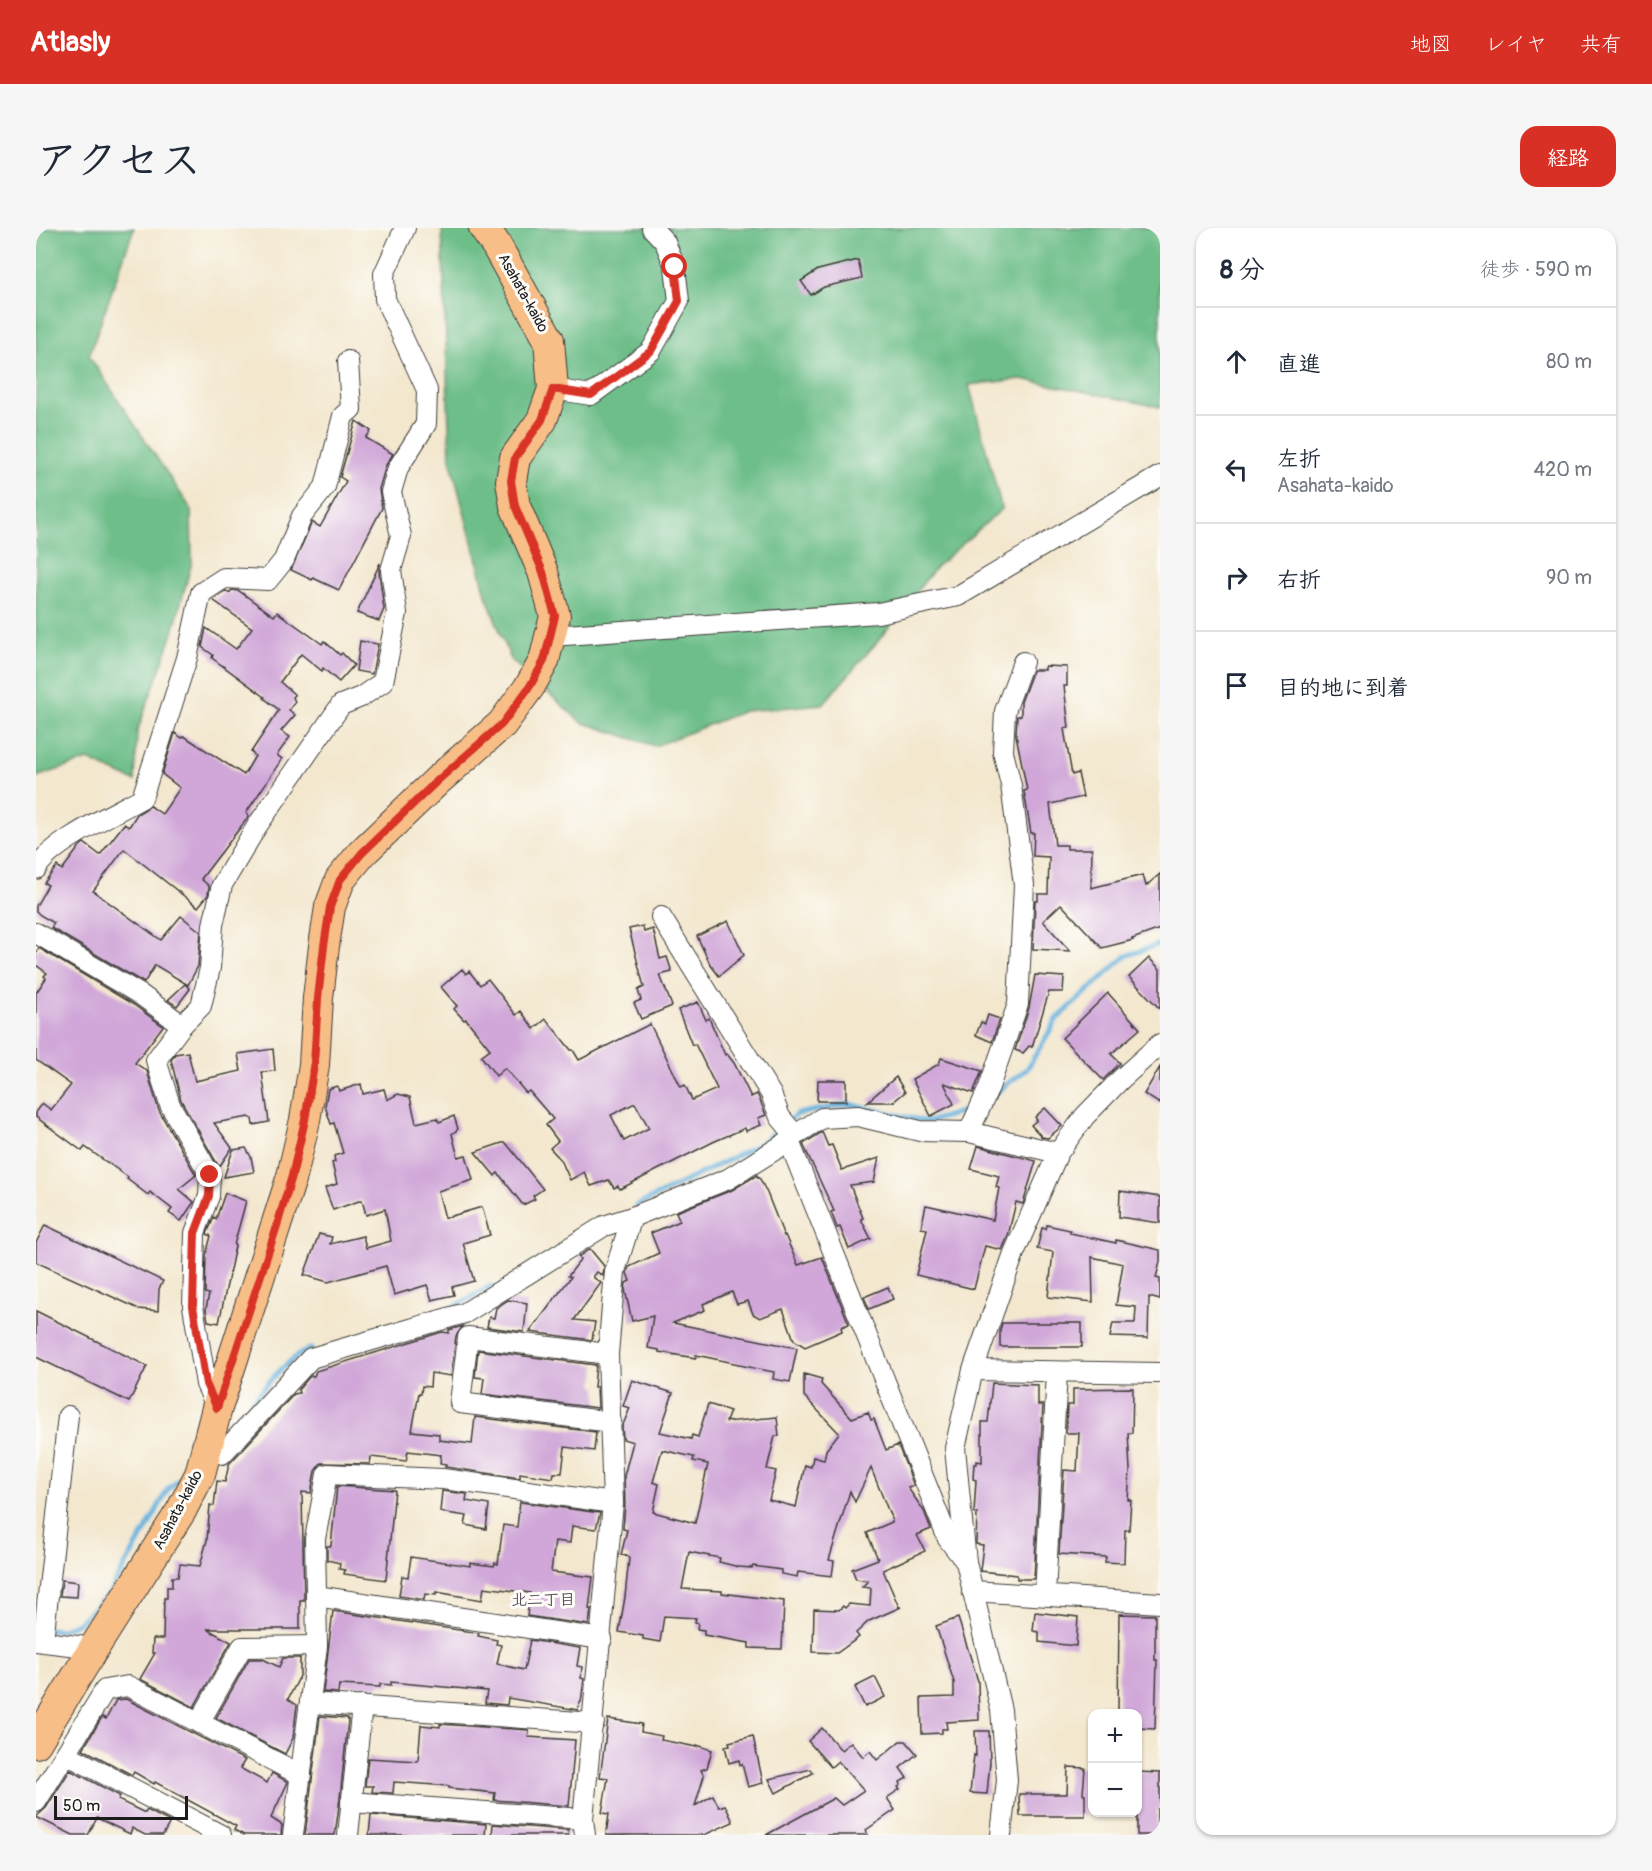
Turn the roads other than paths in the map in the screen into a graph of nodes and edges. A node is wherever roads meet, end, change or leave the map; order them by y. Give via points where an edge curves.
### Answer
1 (405, 228) edge
2 (484, 228) edge
3 (651, 228) edge
4 (348, 361) dead end
5 (553, 389) junction
6 (1160, 476) edge
7 (551, 636) junction
8 (1023, 662) dead end
9 (36, 869) edge
10 (661, 917) dead end
11 (36, 933) edge
12 (182, 1025) junction
13 (1160, 1044) edge
14 (788, 1130) junction
15 (969, 1132) junction
16 (1058, 1153) junction
17 (632, 1217) junction
18 (608, 1354) junction
19 (973, 1370) junction
20 (1057, 1372) junction
21 (1160, 1373) edge
22 (217, 1408) junction
23 (68, 1416) dead end
24 (611, 1422) junction
25 (222, 1454) dead end
26 (614, 1503) junction
27 (966, 1562) junction
28 (972, 1591) junction
29 (1045, 1595) junction
30 (316, 1596) junction
31 (1160, 1603) edge
32 (602, 1639) junction
33 (39, 1641) edge
34 (317, 1646) junction
35 (94, 1648) junction
36 (310, 1703) junction
37 (362, 1706) junction
38 (199, 1723) junction
39 (594, 1723) junction
40 (36, 1743) edge
41 (66, 1754) junction
42 (301, 1775) junction
43 (36, 1802) edge
44 (351, 1802) junction
45 (584, 1827) edge
46 (221, 1835) edge
47 (293, 1835) edge
48 (348, 1835) edge
49 (1001, 1835) edge

1 - 12 street via 384,274 385,299 427,390 426,424 398,468 391,492 401,536 391,570 397,613 383,682 340,705 236,859 222,885 201,1006
2 - 5 main road, Asahata-kaido via 549,340
3 - 5 street via 665,242 675,267 679,301 651,351 591,395
4 - 9 street via 351,409 343,416 325,487 302,516 284,560 268,580 224,578 201,593 186,658 142,798 71,837
5 - 7 main road, Asahata-kaido via 542,420 515,458 511,481 515,506 543,572 555,616
6 - 7 street via 958,596 878,613
7 - 22 main road, Asahata-kaido via 544,661 502,724 362,853 340,880 330,907 314,1065 292,1176
8 - 15 street via 1005,711 1003,752 1011,785 1023,885 1018,1004
10 - 14 street via 771,1094
11 - 12 street via 141,995
12 - 22 street via 156,1060 170,1105 210,1175 209,1196 195,1233 193,1306 206,1384
13 - 16 street via 1085,1116
14 - 15 street via 822,1118 858,1116 920,1131
14 - 17 street via 728,1179
14 - 27 street via 948,1539
15 - 16 street
16 - 19 street via 1014,1253
17 - 18 street via 615,1271
17 - 25 street via 604,1226 465,1313 311,1358
18 - 24 street
18 - 24 street via 468,1337 460,1403
19 - 20 street
19 - 27 street via 955,1448
20 - 21 street
20 - 29 street
22 - 35 main road, Asahata-kaido via 200,1474 181,1511
23 - 33 street
24 - 26 street
26 - 30 street via 443,1479 327,1474 315,1539
26 - 32 street
27 - 28 street
28 - 29 street
28 - 49 street via 1001,1710 1007,1780
29 - 31 street
30 - 32 street
30 - 34 street
32 - 39 street
33 - 35 street
34 - 36 street
34 - 38 street via 242,1647
35 - 40 main road, Asahata-kaido
36 - 37 street
36 - 42 street
37 - 39 street
37 - 44 street
38 - 41 street via 128,1686 105,1690
38 - 42 street
39 - 45 street
41 - 43 street
41 - 46 street
42 - 47 street
44 - 45 street
44 - 48 street

